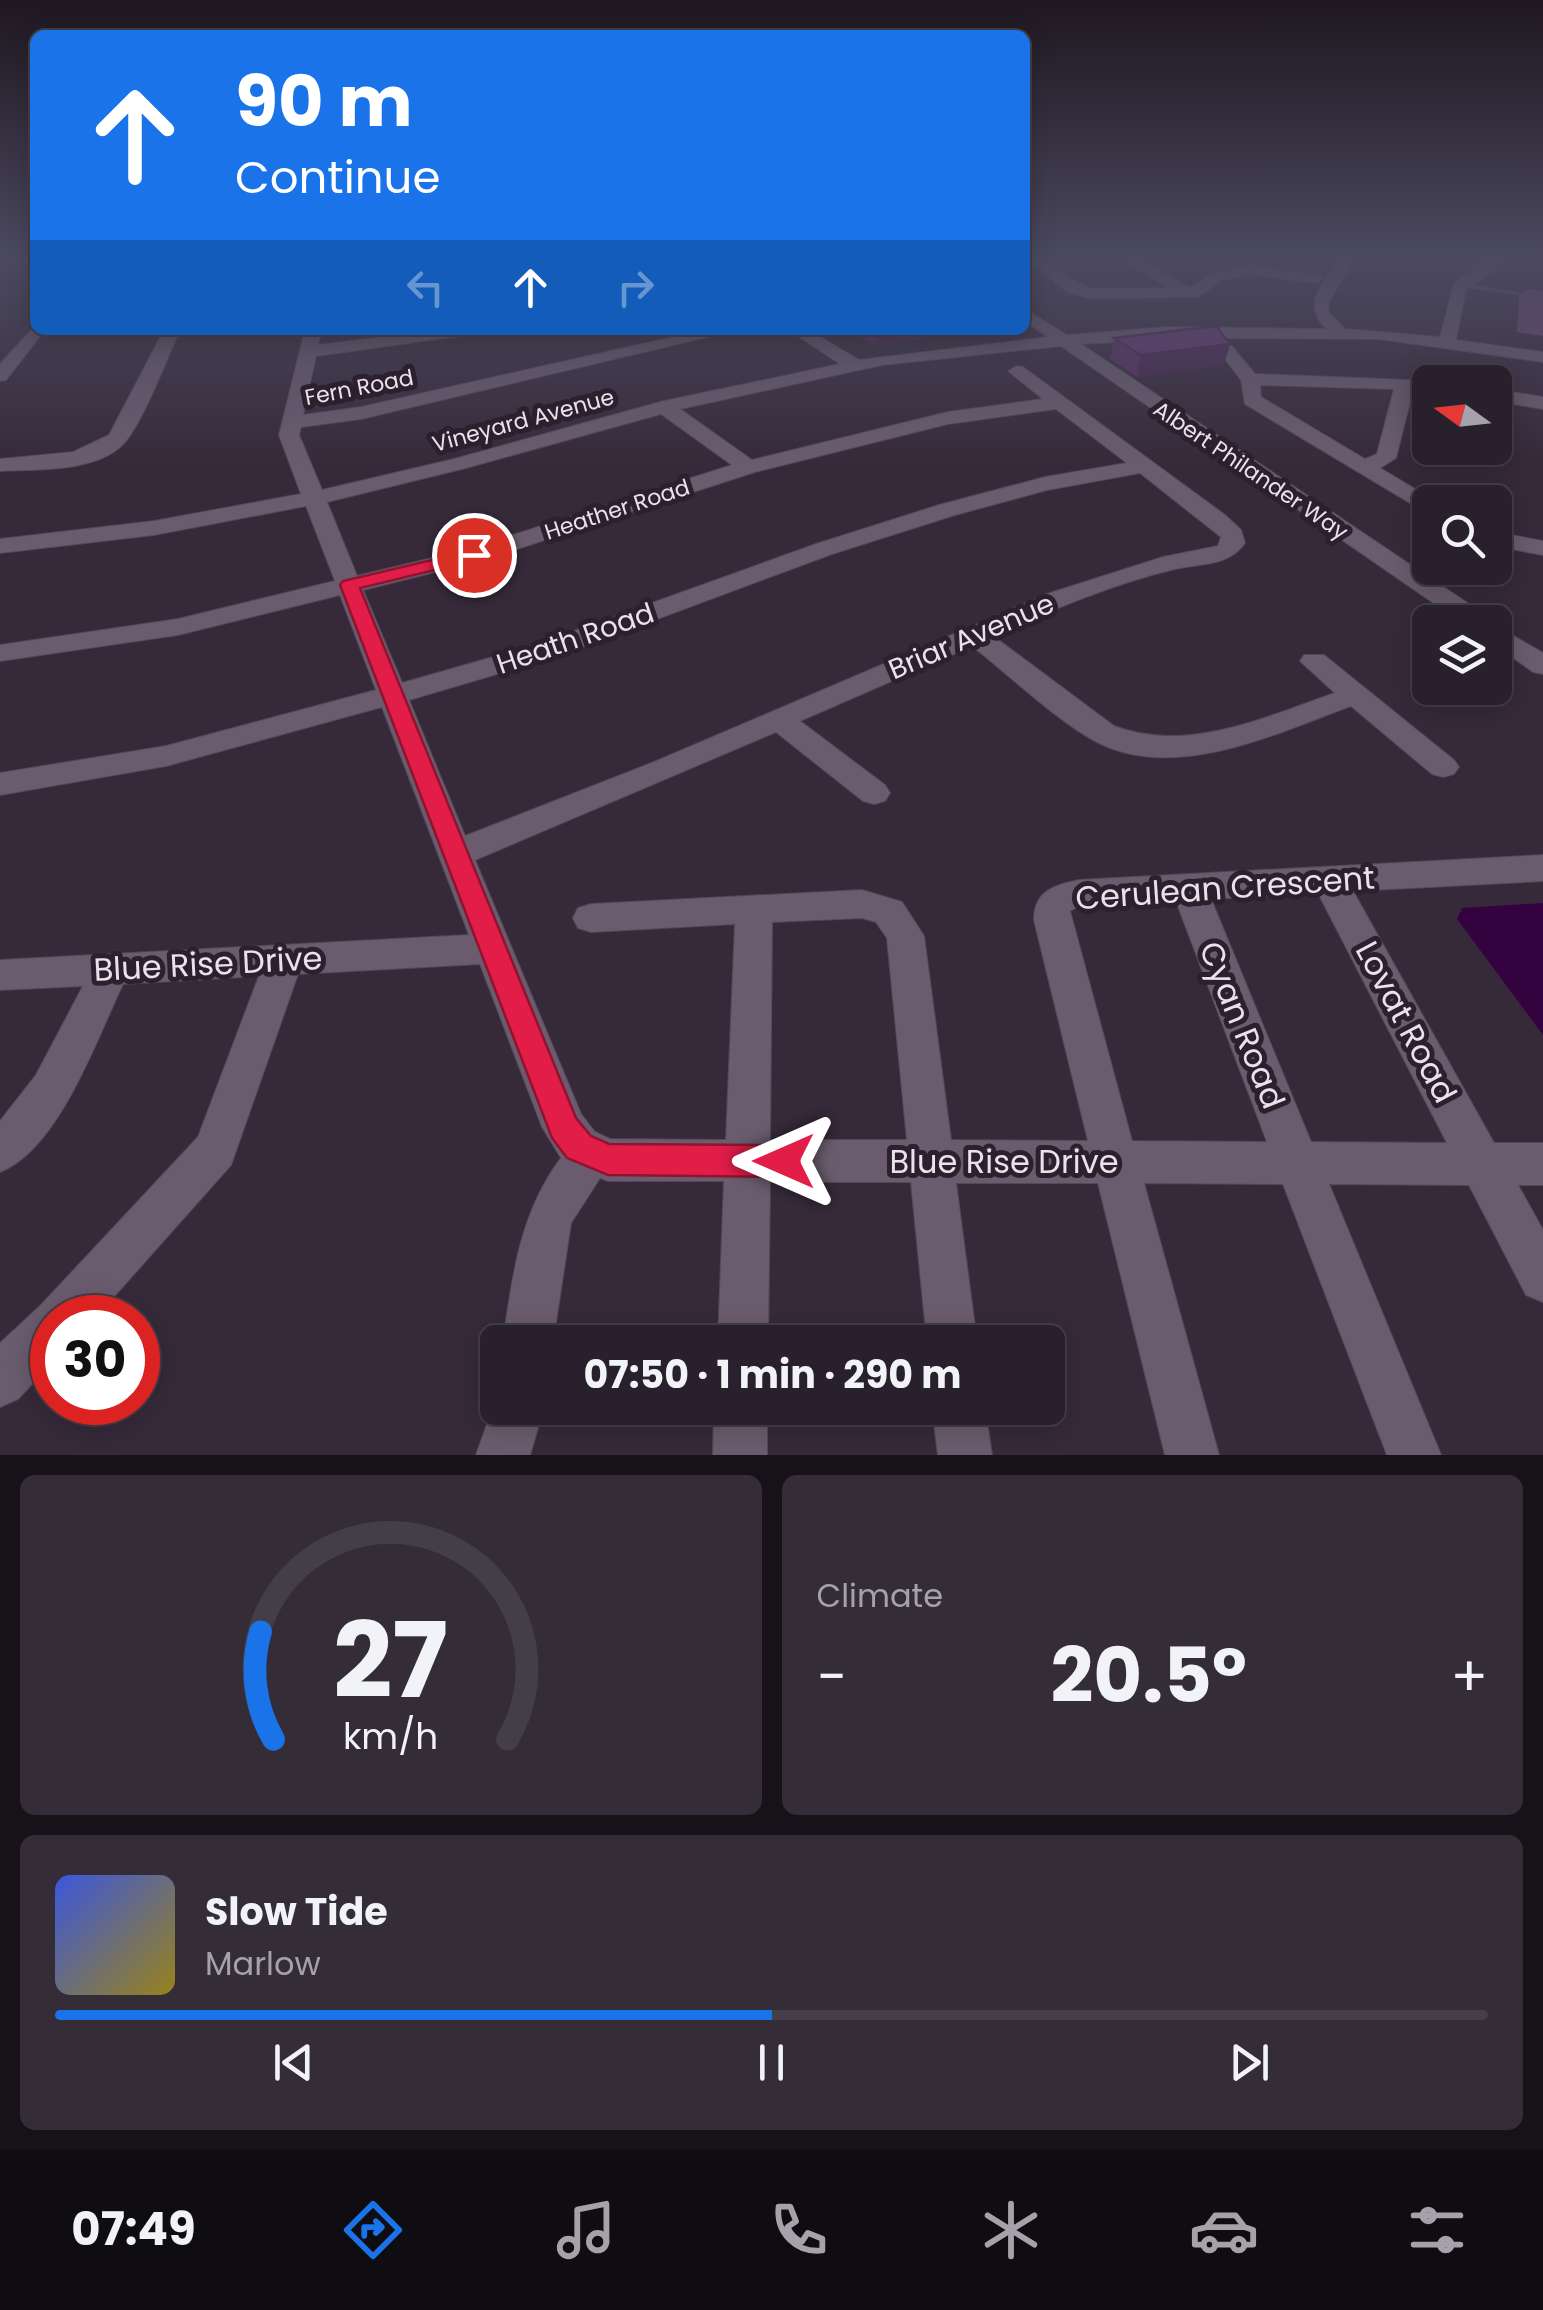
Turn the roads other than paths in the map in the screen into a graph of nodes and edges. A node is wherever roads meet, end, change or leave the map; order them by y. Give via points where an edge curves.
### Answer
1 (1042, 327) edge
2 (1334, 327) edge
3 (1451, 327) edge
4 (1212, 332) junction
5 (1340, 333) junction
6 (33, 335) edge
7 (169, 335) edge
8 (438, 335) edge
9 (704, 335) edge
10 (804, 335) edge
11 (311, 340) edge
12 (1060, 341) junction
13 (1448, 342) junction
14 (1543, 357) edge
15 (855, 366) junction
16 (1017, 371) dead end
17 (0, 376) edge
18 (1250, 378) junction
19 (1405, 383) junction
20 (1412, 384) edge
21 (1512, 398) edge
22 (1058, 403) junction
23 (1543, 403) edge
24 (664, 407) junction
25 (290, 422) junction
26 (0, 466) edge
27 (1143, 466) junction
28 (748, 467) junction
29 (1363, 468) junction
30 (1412, 497) edge
31 (315, 498) junction
32 (1512, 542) edge
33 (0, 546) edge
34 (1543, 548) edge
35 (350, 585) junction
36 (1453, 605) edge
37 (972, 634) junction
38 (1512, 645) edge
39 (0, 653) edge
40 (1314, 661) dead end
41 (1543, 666) edge
42 (394, 695) junction
43 (1356, 696) junction
44 (778, 719) junction
45 (1443, 768) dead end
46 (0, 784) edge
47 (874, 793) dead end
48 (454, 854) junction
49 (1543, 868) edge
50 (1329, 880) junction
51 (1188, 887) junction
52 (754, 909) junction
53 (592, 918) dead end
54 (493, 949) junction
55 (284, 960) junction
56 (111, 969) junction
57 (0, 975) edge
58 (0, 1151) edge
59 (590, 1154) junction
60 (748, 1160) junction
61 (931, 1162) junction
62 (1114, 1162) junction
63 (1297, 1163) junction
64 (1482, 1164) junction
65 (1543, 1164) edge
66 (1543, 1278) edge
67 (81, 1295) edge
68 (531, 1325) edge
69 (743, 1325) edge
70 (950, 1325) edge
71 (30, 1349) edge
72 (0, 1381) edge
73 (513, 1425) edge
74 (741, 1425) edge
75 (962, 1425) edge
76 (503, 1455) edge
77 (740, 1455) edge
78 (965, 1455) edge
79 (1192, 1455) edge
80 (1414, 1455) edge

1 - 12 street, Albert Philander Way
2 - 5 street
3 - 13 street
4 - 5 street, Vineyard Avenue
4 - 12 street, Vineyard Avenue
4 - 18 street
5 - 13 street, Vineyard Avenue
6 - 17 street
7 - 26 street via 117,439 84,456
8 - 11 street via 385,344
9 - 25 street, Fern Road via 372,410
10 - 15 street
11 - 25 street
12 - 15 street, Vineyard Avenue
12 - 36 street, Albert Philander Way
13 - 14 street, Vineyard Avenue
15 - 24 street, Vineyard Avenue
16 - 22 street, Briar Avenue
18 - 19 street
18 - 29 street via 1252,400
19 - 20 street
19 - 29 street via 1386,458
21 - 23 street
22 - 27 street, Briar Avenue
22 - 28 street, Heather Road via 948,418
24 - 28 street
24 - 31 street, Vineyard Avenue
25 - 31 street
27 - 37 street, Briar Avenue via 1233,535 1226,552 1129,574
27 - 42 street, Heath Road via 948,510 544,651
28 - 35 street, Heather Road via 474,555
29 - 30 street
31 - 33 street, Vineyard Avenue via 154,528
31 - 35 street
32 - 34 street
35 - 39 street, Heather Road via 178,626
35 - 42 street
37 - 43 street via 1103,733 1145,748 1214,741
37 - 44 street, Briar Avenue
38 - 41 street
40 - 43 street
42 - 46 street, Heath Road via 166,756
42 - 48 street
43 - 45 street
44 - 47 street
44 - 48 street, Briar Avenue
48 - 54 street
49 - 50 street, Cerulean Crescent
50 - 51 street, Cerulean Crescent
50 - 64 street, Lovat Road
51 - 62 street, Cerulean Crescent via 1070,894 1052,907
51 - 63 street, Cyan Road
52 - 53 street
52 - 60 street
52 - 61 street via 862,904 896,919 904,936
54 - 55 street, Blue Rise Drive
54 - 59 street via 564,1127
55 - 56 street, Blue Rise Drive
55 - 67 street via 215,1150
56 - 57 street, Blue Rise Drive
56 - 58 street via 51,1092
59 - 60 street, Blue Rise Drive
59 - 68 street via 548,1220
60 - 61 street, Blue Rise Drive
60 - 69 street
61 - 62 street, Blue Rise Drive
61 - 70 street
62 - 63 street, Blue Rise Drive
62 - 79 street
63 - 64 street, Blue Rise Drive
63 - 80 street, Cyan Road
64 - 65 street, Blue Rise Drive
64 - 66 street, Lovat Road
71 - 72 street
73 - 76 street
74 - 77 street
75 - 78 street

